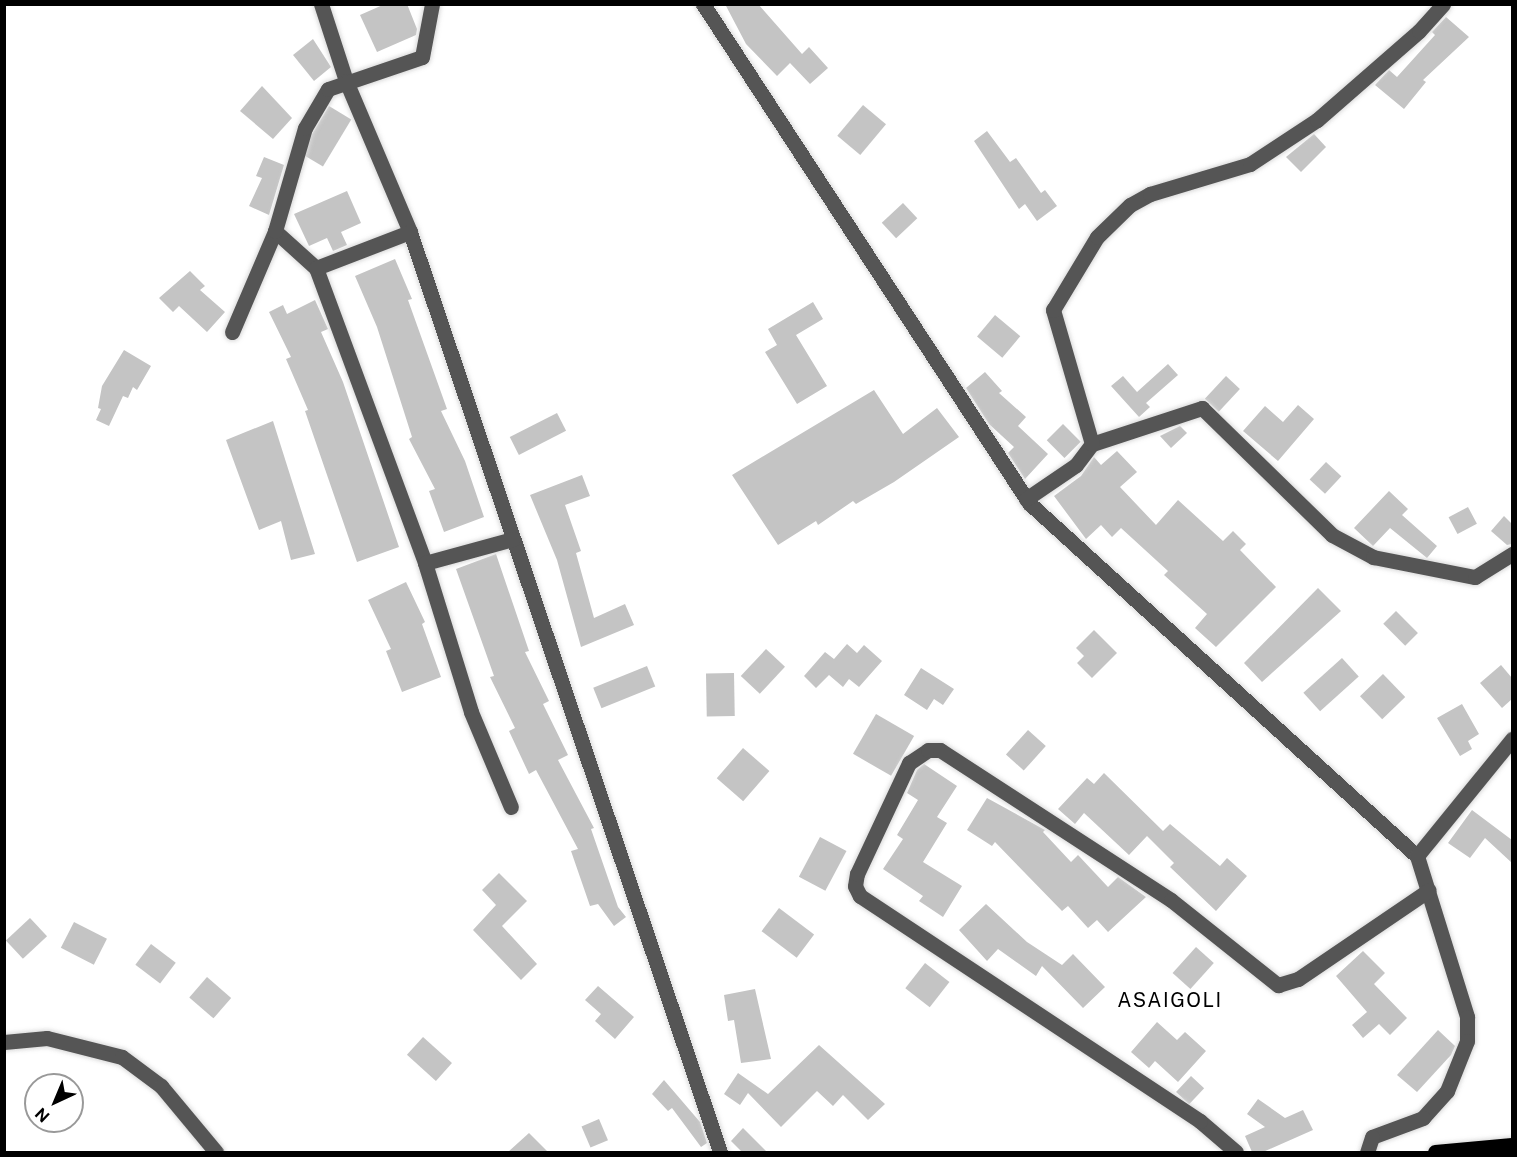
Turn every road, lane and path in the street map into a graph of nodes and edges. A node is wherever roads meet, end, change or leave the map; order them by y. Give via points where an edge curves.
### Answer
1 (321, 4) edge
2 (432, 4) edge
3 (703, 4) edge
4 (1443, 4) edge
5 (346, 81) junction
6 (275, 231) junction
7 (410, 232) junction
8 (316, 268) junction
9 (232, 332) dead end
10 (1092, 444) junction
11 (1026, 499) junction
12 (513, 539) junction
13 (1512, 554) edge
14 (425, 563) junction
15 (1512, 739) edge
16 (511, 807) dead end
17 (1417, 856) junction
18 (1429, 890) junction
19 (4, 1042) edge
20 (1512, 1145) edge
21 (216, 1152) edge
22 (720, 1152) edge
23 (1236, 1152) edge
24 (1367, 1152) edge
25 (1435, 1152) edge

1 - 5 street
2 - 5 street via 422,57
3 - 11 street
4 - 10 street via 1419,31 1317,120 1250,164 1150,194 1130,205 1097,237 1053,310
5 - 6 street via 328,89 306,128
5 - 7 street
6 - 8 street
6 - 9 street
7 - 8 street
7 - 12 street
8 - 14 street
10 - 11 street via 1076,465
10 - 13 street via 1202,408 1332,536 1373,557 1475,577
11 - 17 street
12 - 14 street
12 - 22 street
14 - 16 street via 471,712
15 - 17 street
17 - 18 street
18 - 23 street via 1298,979 1278,985 1172,900 940,750 928,750 909,763 857,874 855,886 860,896 1200,1121
18 - 24 street via 1467,1017 1467,1041 1447,1090 1423,1118 1372,1137
19 - 21 street via 47,1038 122,1057 161,1086
20 - 25 main road

